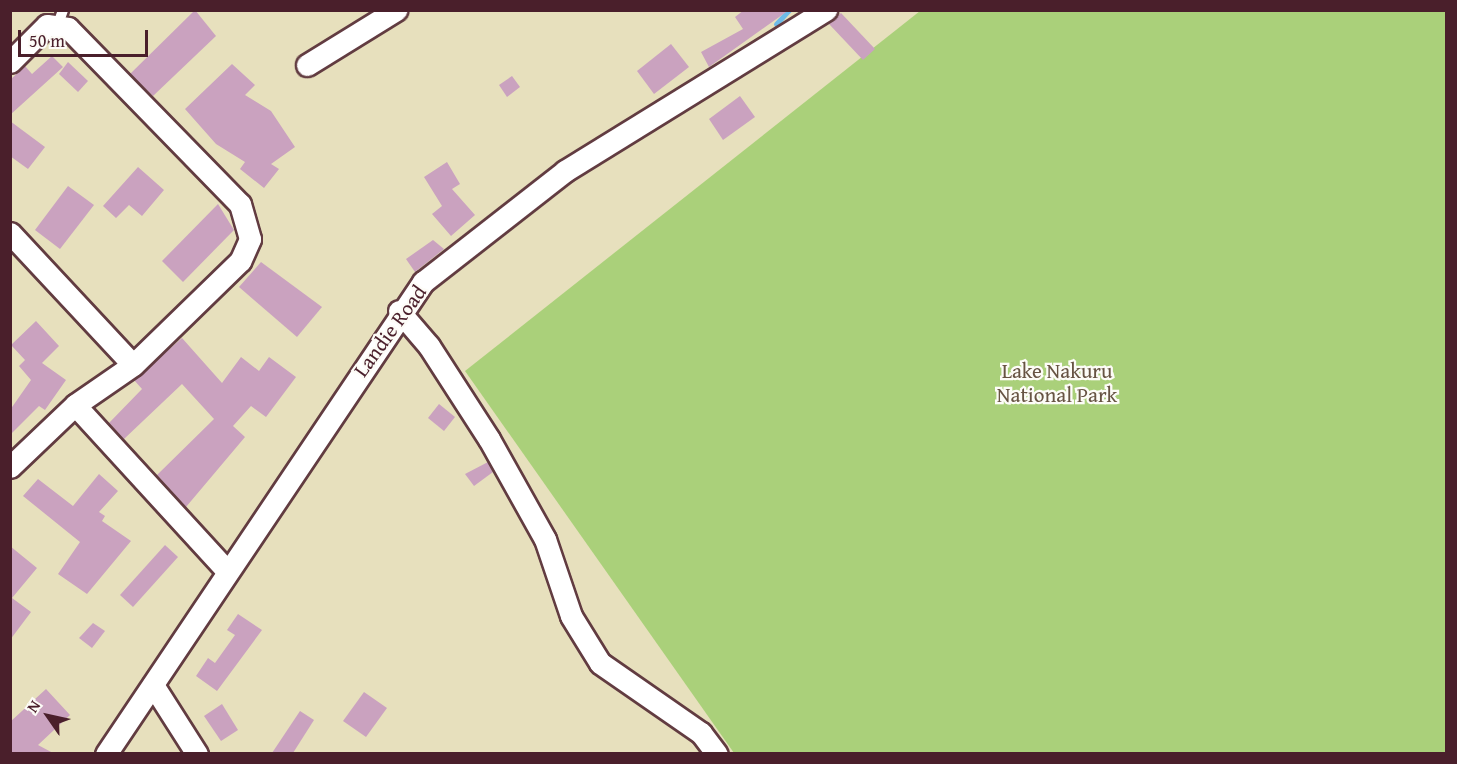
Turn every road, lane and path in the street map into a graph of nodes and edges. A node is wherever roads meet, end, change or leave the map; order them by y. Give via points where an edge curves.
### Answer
1 (396, 10) edge
2 (815, 13) edge
3 (61, 17) edge
4 (10, 62) edge
5 (307, 65) dead end
6 (10, 233) edge
7 (399, 311) junction
8 (133, 364) junction
9 (75, 405) junction
10 (10, 467) edge
11 (227, 571) junction
12 (153, 685) junction
13 (106, 753) edge
14 (197, 753) edge
15 (717, 753) edge

1 - 5 street
2 - 7 street, Landie Road via 565,171 460,249
3 - 4 street via 46,25
3 - 8 street via 240,204 249,223 250,239 240,261
6 - 8 street
7 - 11 street, Landie Road
7 - 15 street via 429,346 489,439 545,539 572,616 600,663 637,694 701,733
8 - 9 street
9 - 10 street
9 - 11 street
11 - 12 street, Landie Road
12 - 13 street, Landie Road
12 - 14 street

